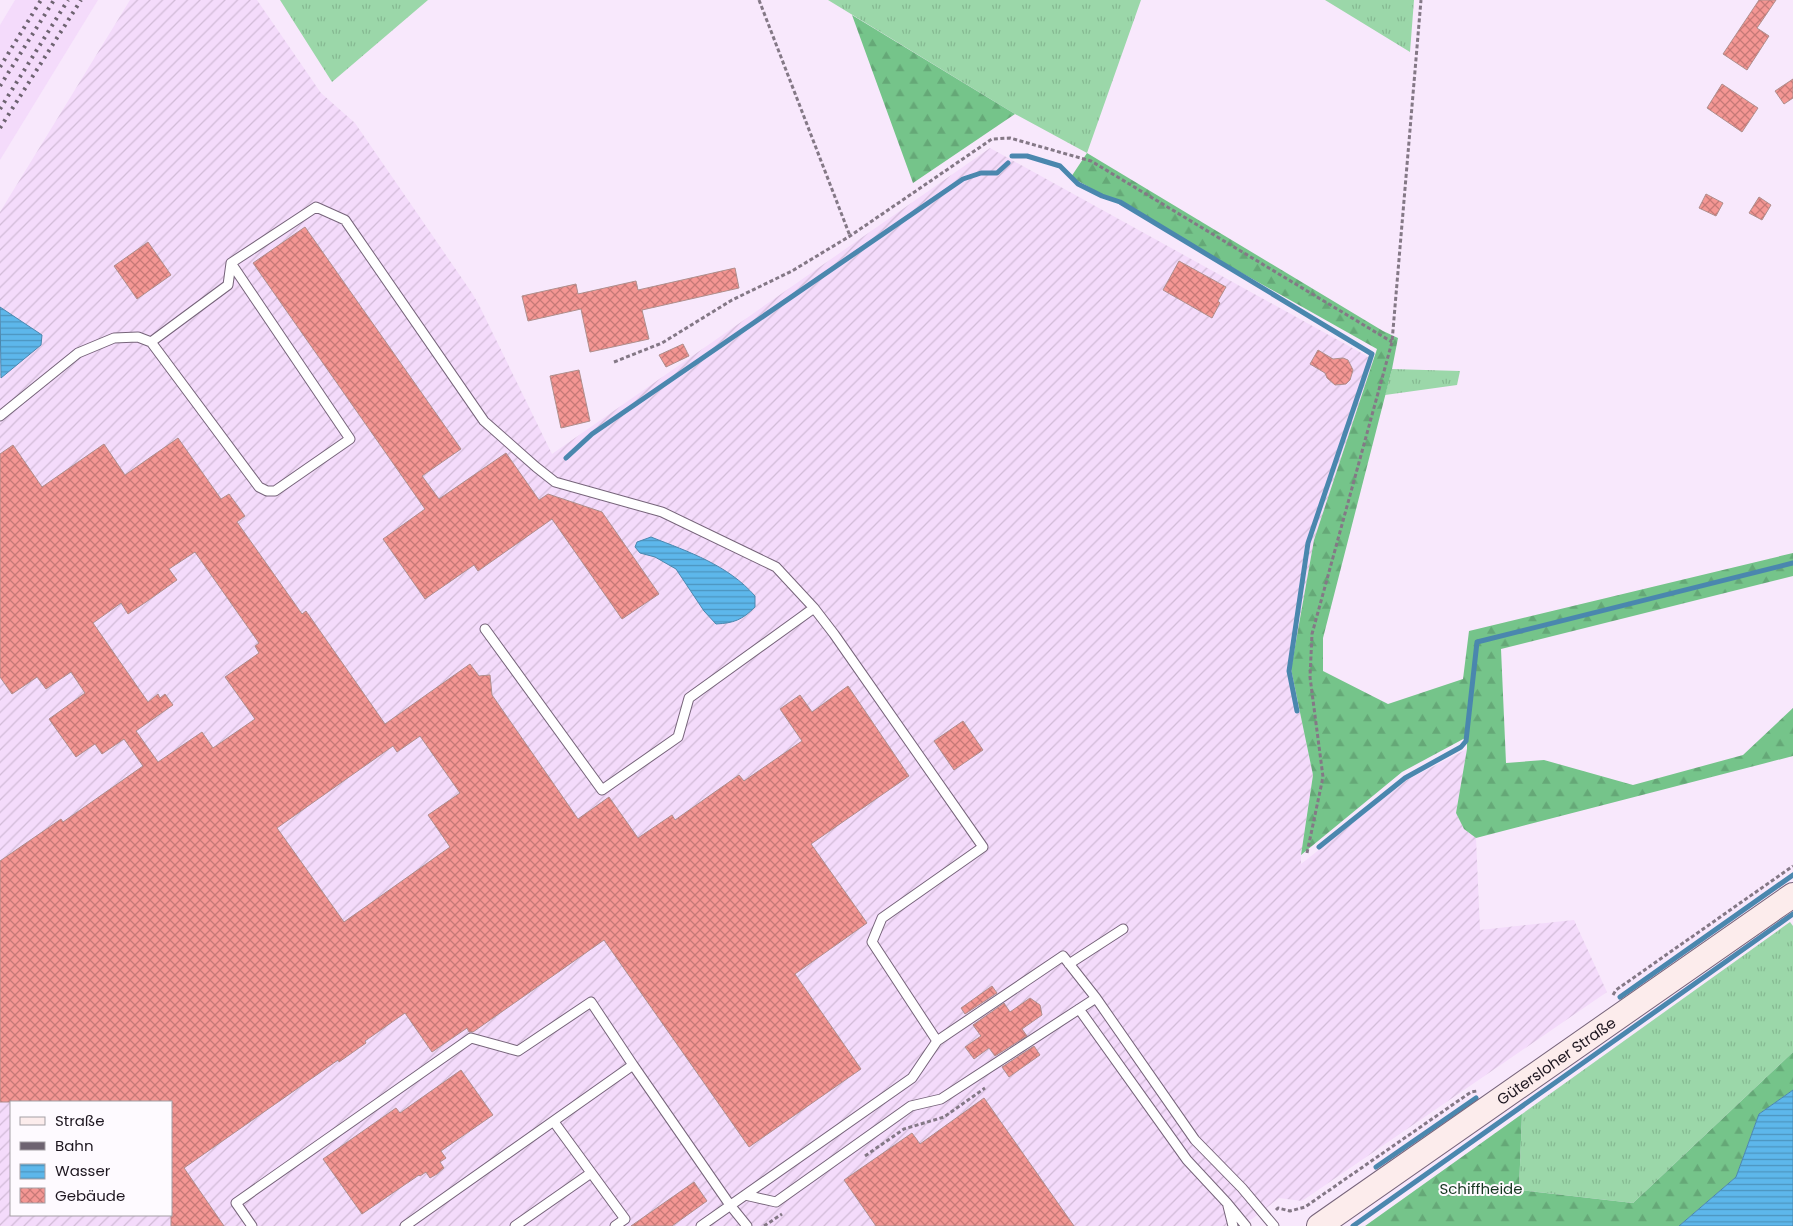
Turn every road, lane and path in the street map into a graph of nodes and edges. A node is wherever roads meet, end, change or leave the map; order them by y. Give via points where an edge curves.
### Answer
1 (759, 0) edge
2 (1421, 0) edge
3 (850, 236) junction
4 (231, 263) junction
5 (151, 342) junction
6 (1392, 342) junction
7 (614, 362) dead end
8 (0, 416) edge
9 (814, 608) junction
10 (484, 629) dead end
11 (1308, 853) dead end
12 (1793, 894) edge
13 (1123, 929) dead end
14 (1069, 964) junction
15 (1096, 998) junction
16 (1079, 1009) junction
17 (938, 1041) junction
18 (633, 1065) junction
19 (986, 1088) dead end
20 (554, 1122) junction
21 (858, 1161) dead end
22 (591, 1173) junction
23 (745, 1195) junction
24 (1228, 1203) junction
25 (730, 1205) junction
26 (788, 1210) dead end
27 (252, 1226) edge
28 (406, 1226) edge
29 (515, 1226) edge
30 (615, 1226) edge
31 (701, 1226) edge
32 (747, 1226) edge
33 (764, 1226) edge
34 (1234, 1226) edge
35 (1246, 1226) edge
36 (1274, 1226) edge
37 (1319, 1226) edge

1 - 3 path
2 - 6 path
3 - 6 path via 992,139 1010,138 1092,161
3 - 7 path via 792,272 732,300 662,343
4 - 5 lane via 228,285
4 - 5 lane via 350,439 275,491 259,488
4 - 9 lane via 316,207 345,220 484,421 536,467 555,482 662,512 776,568
5 - 8 lane via 138,337 114,338 78,353
6 - 11 path via 1312,634 1310,677 1323,777
9 - 10 lane via 689,698 678,737 602,790
9 - 17 lane via 983,847 882,918 872,942
12 - 37 main road, Gütersloher Straße
13 - 14 lane
14 - 15 lane
14 - 17 lane via 1063,956
15 - 16 lane
15 - 36 lane via 1195,1140
16 - 23 lane via 941,1099 910,1106 776,1202
16 - 24 lane via 1187,1160
17 - 23 lane via 912,1078
18 - 20 lane
18 - 25 lane
18 - 27 lane via 591,1002 518,1051 471,1038 236,1203
19 - 21 path via 944,1117 904,1129
20 - 22 lane
20 - 28 lane
22 - 29 lane
22 - 30 lane via 625,1219
23 - 25 lane
24 - 34 lane
24 - 35 lane
25 - 31 lane
25 - 32 lane
26 - 33 path

